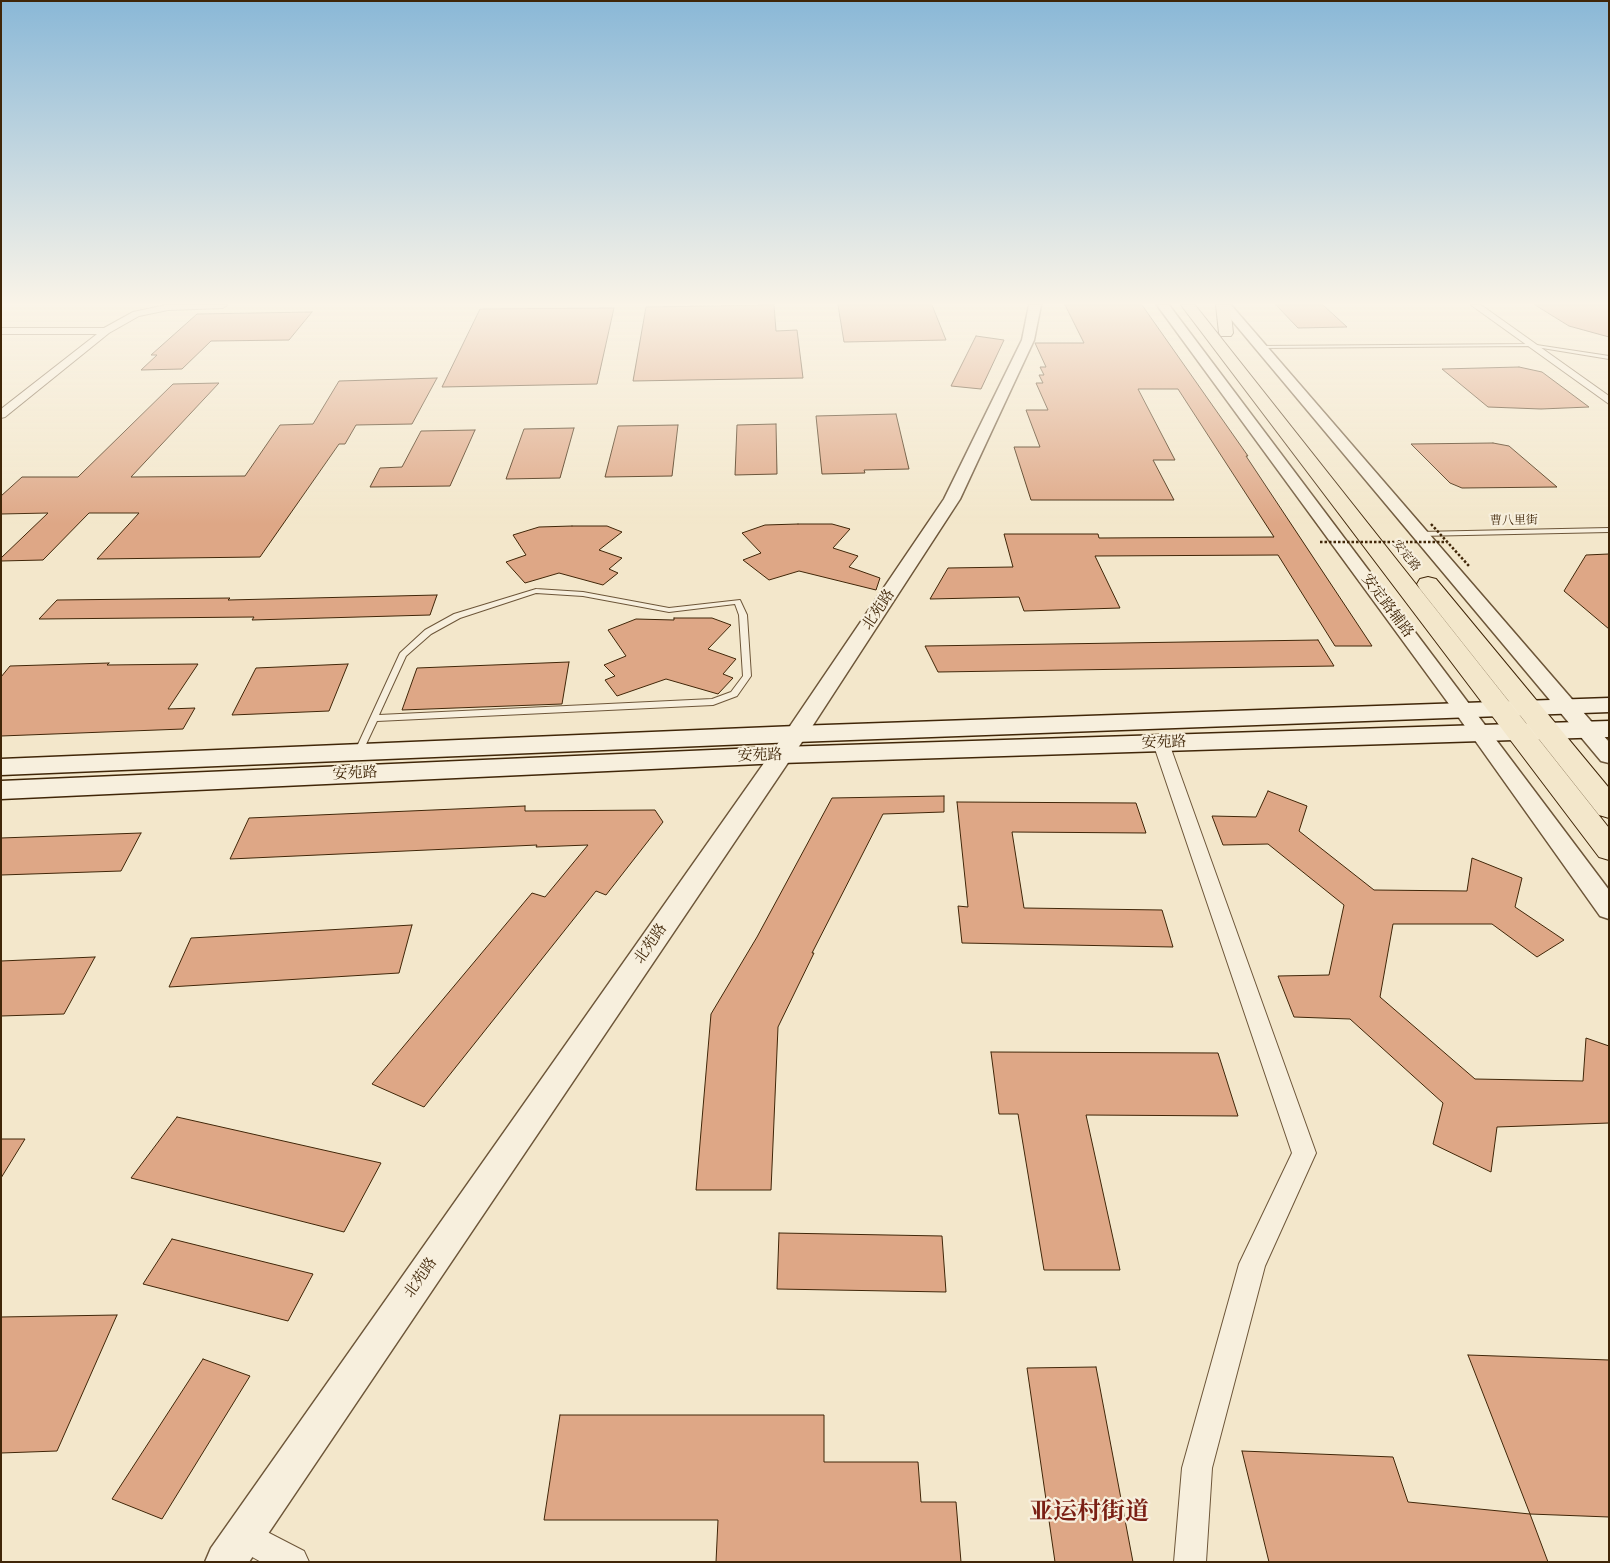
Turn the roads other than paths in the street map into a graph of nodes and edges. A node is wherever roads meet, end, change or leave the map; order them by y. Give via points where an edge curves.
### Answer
1 (47, 378) edge
2 (1010, 378) edge
3 (1217, 378) edge
4 (1245, 378) edge
5 (1261, 378) edge
6 (1289, 378) edge
7 (1576, 378) edge
8 (1609, 401) edge
9 (1, 415) edge
10 (1425, 529) junction
11 (1609, 530) edge
12 (1381, 552) junction
13 (1372, 586) junction
14 (1609, 705) edge
15 (1565, 706) junction
16 (1500, 708) junction
17 (1464, 710) junction
18 (374, 718) junction
19 (1523, 719) junction
20 (1598, 729) edge
21 (1546, 731) junction
22 (1480, 733) junction
23 (1162, 743) junction
24 (789, 744) junction
25 (358, 753) junction
26 (1609, 756) edge
27 (1, 767) edge
28 (1, 790) edge
29 (1609, 808) edge
30 (1609, 849) edge
31 (1609, 909) edge
32 (244, 1535) junction
33 (225, 1562) edge
34 (293, 1562) edge
35 (1190, 1562) edge

1 - 9 street
2 - 24 street, 北苑路 via 952,499
3 - 13 street, 安定路辅路
4 - 12 main road, 安定路
5 - 19 main road, 安定路
6 - 10 street
7 - 8 street
10 - 11 lane, 曹八里街
10 - 15 street
12 - 13 street, 安定路
12 - 16 main road, 安定路
13 - 17 street, 安定路辅路
14 - 15 main road, 安苑路
15 - 19 main road, 安苑路
15 - 20 street
16 - 17 main road, 安苑路
16 - 19 main road, 安定路
17 - 22 street, 安定路辅路
17 - 24 main road, 安苑路
18 - 18 lane via 713,702 734,694 746,676 743,615 737,602 669,610 583,594 536,590 457,616 428,632 403,655
18 - 25 lane
19 - 21 main road, 安定路
19 - 22 main road, 安苑路
19 - 30 main road, 安定路
20 - 21 main road
20 - 26 street
21 - 29 main road, 安定路
22 - 23 main road, 安苑路
22 - 31 street, 安定路辅路
23 - 24 main road, 安苑路
23 - 35 street via 1304,1153 1252,1264 1197,1468
24 - 25 main road, 安苑路
24 - 28 main road, 安苑路
24 - 32 street, 北苑路
25 - 27 main road, 安苑路
32 - 33 street, 北苑路
32 - 34 street

